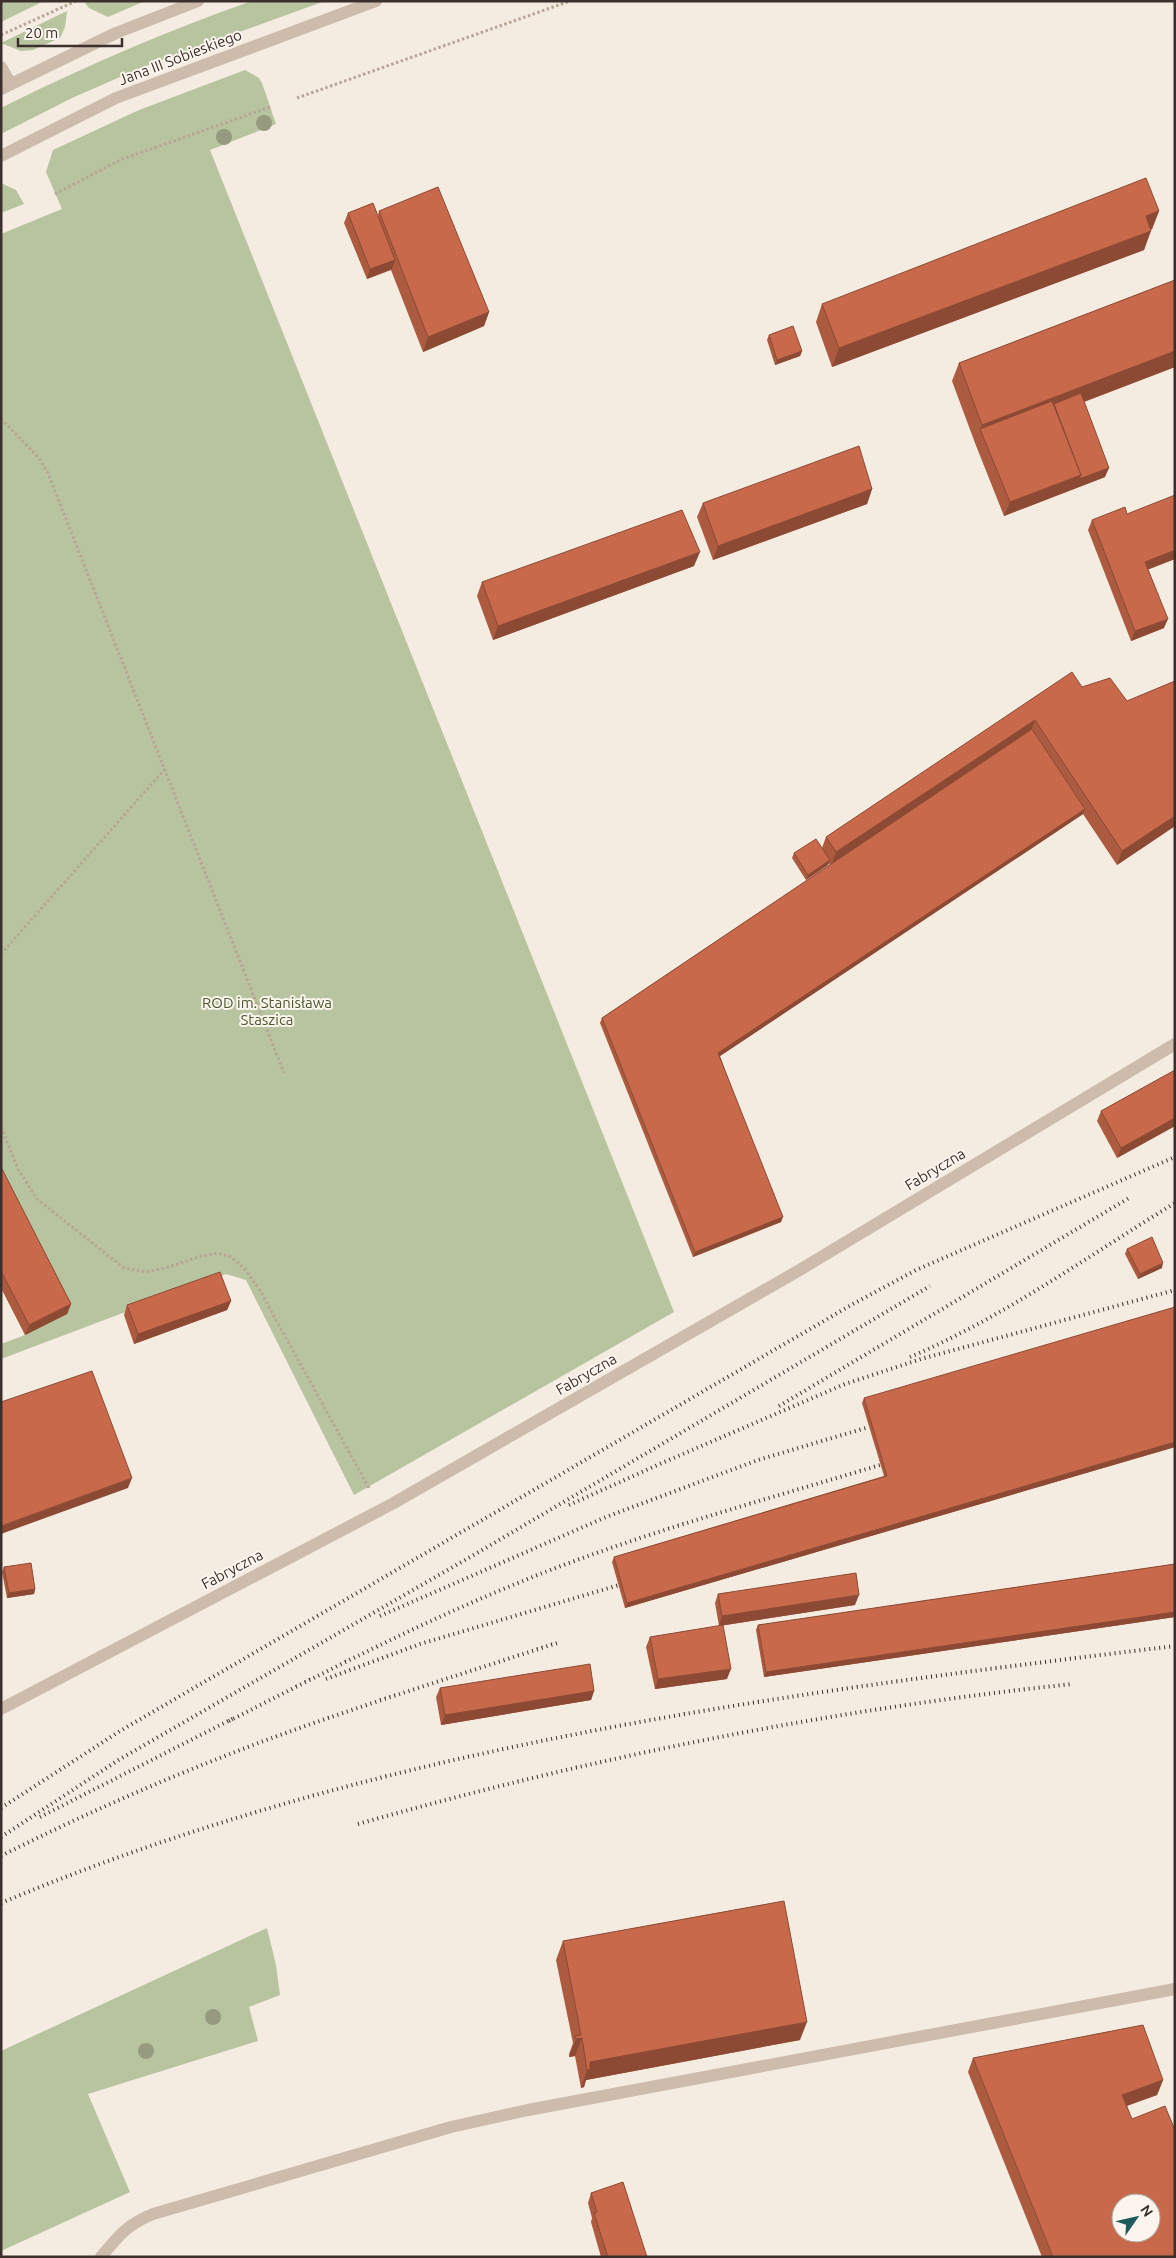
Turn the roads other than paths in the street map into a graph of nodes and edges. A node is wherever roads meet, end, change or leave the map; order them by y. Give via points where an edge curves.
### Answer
1 (198, 1) edge
2 (376, 1) edge
3 (1, 67) edge
4 (6, 87) edge
5 (1, 156) edge
6 (1175, 1044) edge
7 (1, 1709) edge
8 (1175, 1989) edge
9 (102, 2257) edge

1 - 4 street via 116,33
2 - 5 street, Jana III Sobieskiego via 116,98
3 - 4 street
6 - 7 street, Fabryczna via 798,1271 381,1510
8 - 9 street via 451,2127 153,2214 135,2221

